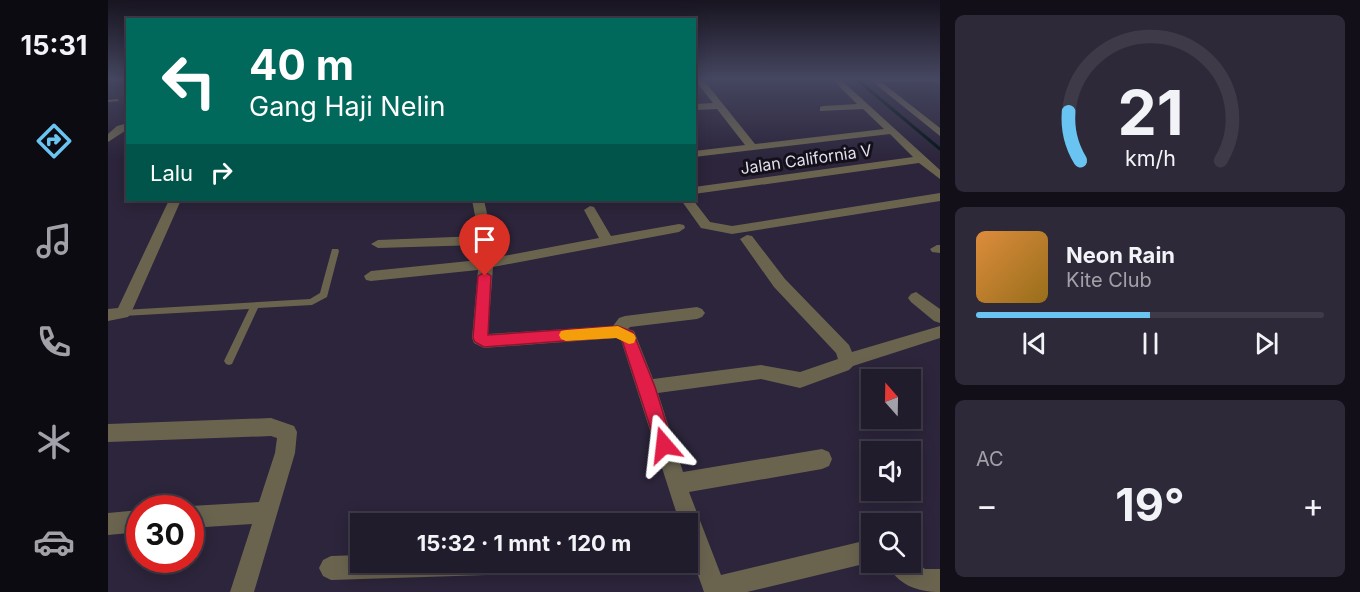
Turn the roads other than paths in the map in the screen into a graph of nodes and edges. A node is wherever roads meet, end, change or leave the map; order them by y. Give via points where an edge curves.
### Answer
1 (719, 106) joint
2 (864, 106) joint
3 (906, 106) edge
4 (696, 107) edge
5 (823, 109) dead end
6 (126, 126) edge
7 (892, 131) junction
8 (940, 133) edge
9 (109, 138) edge
10 (126, 138) edge
11 (753, 148) junction
12 (696, 154) edge
13 (922, 159) junction
14 (940, 176) edge
15 (696, 191) edge
16 (940, 197) edge
17 (175, 201) edge
18 (478, 201) edge
19 (688, 201) edge
20 (590, 210) dead end
21 (679, 228) dead end
22 (747, 239) dead end
23 (486, 240) junction
24 (607, 241) junction
25 (378, 244) dead end
26 (335, 251) dead end
27 (484, 264) junction
28 (371, 276) dead end
29 (916, 298) dead end
30 (255, 305) junction
31 (697, 313) dead end
32 (123, 314) junction
33 (108, 315) edge
34 (940, 317) edge
35 (618, 332) junction
36 (940, 332) edge
37 (229, 361) dead end
38 (847, 361) junction
39 (647, 387) junction
40 (108, 434) edge
41 (822, 459) dead end
42 (676, 484) junction
43 (267, 512) junction
44 (683, 513) edge
45 (204, 516) edge
46 (126, 522) edge
47 (108, 524) edge
48 (861, 553) edge
49 (698, 562) edge
50 (350, 567) edge
51 (331, 568) dead end
52 (911, 573) edge
53 (940, 580) edge
54 (715, 590) edge
55 (242, 592) edge

1 - 4 street
1 - 11 street
2 - 5 street
2 - 7 street
3 - 8 street
6 - 9 street
7 - 11 street
7 - 13 street
9 - 10 street
11 - 12 street
13 - 14 street
13 - 15 street, Jalan California V
16 - 19 street via 732,230 706,225
17 - 32 street
18 - 23 street
20 - 24 street
21 - 24 street
22 - 38 street via 778,282 843,350
23 - 25 street
23 - 27 street
24 - 27 street
26 - 30 lane via 320,299
27 - 28 street
27 - 35 street via 480,338 484,341
29 - 34 street
30 - 32 lane
30 - 37 lane
31 - 35 street via 625,322
32 - 33 street
35 - 39 street via 628,336
36 - 38 street
38 - 39 street via 800,380 761,372
39 - 42 street
40 - 43 street via 271,427 287,432 285,453
41 - 42 street
42 - 44 street
43 - 45 street
43 - 55 street
46 - 47 street
48 - 54 street
49 - 54 street
50 - 51 street
52 - 53 street via 921,582

